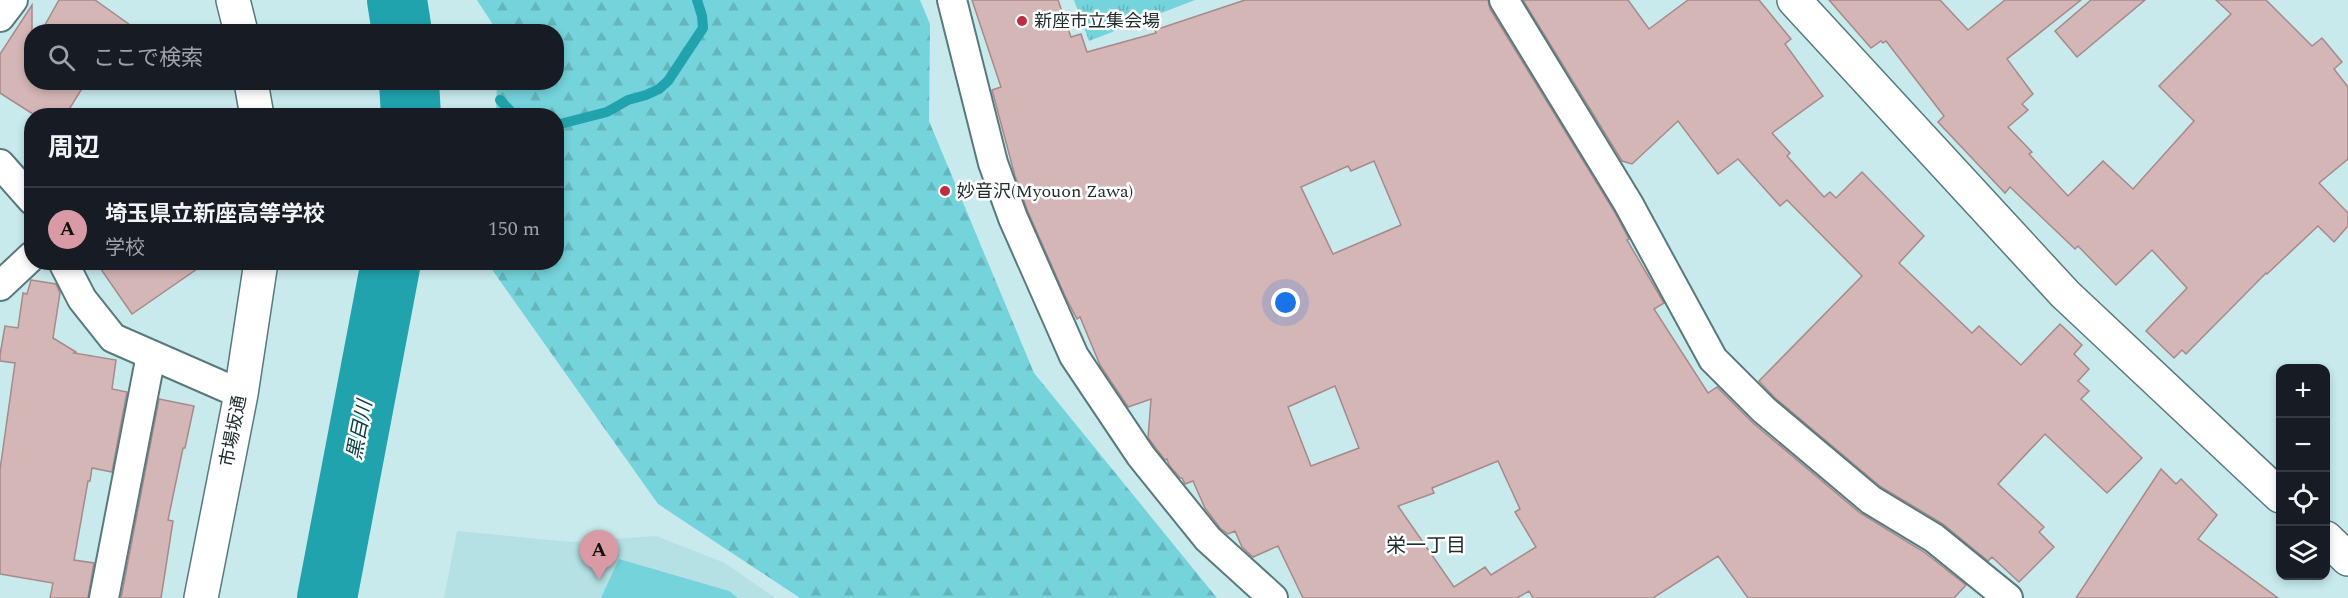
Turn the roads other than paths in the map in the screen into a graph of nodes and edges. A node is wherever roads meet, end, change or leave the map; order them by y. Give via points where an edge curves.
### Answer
1 (13, 0) edge
2 (233, 0) edge
3 (952, 0) edge
4 (1504, 0) edge
5 (1794, 0) edge
6 (0, 17) edge
7 (238, 24) edge
8 (252, 90) edge
9 (256, 108) edge
10 (0, 164) edge
11 (24, 191) edge
12 (24, 264) edge
13 (67, 270) edge
14 (260, 270) edge
15 (0, 286) edge
16 (152, 355) junction
17 (241, 394) junction
18 (2276, 492) edge
19 (2330, 543) edge
20 (2348, 559) edge
21 (104, 598) edge
22 (201, 598) edge
23 (1273, 598) edge
24 (2008, 598) edge

1 - 6 street
2 - 7 street
3 - 23 street via 993,163 1074,356 1141,456 1208,539
4 - 24 street via 1628,203 1713,359 1764,410 1871,500 1934,538
5 - 18 street via 2065,294
8 - 9 street
10 - 11 street
12 - 15 street
13 - 16 street via 82,299 113,338
14 - 17 street, 市場坂通
16 - 17 street
16 - 21 street
17 - 22 street, 市場坂通
19 - 20 street

